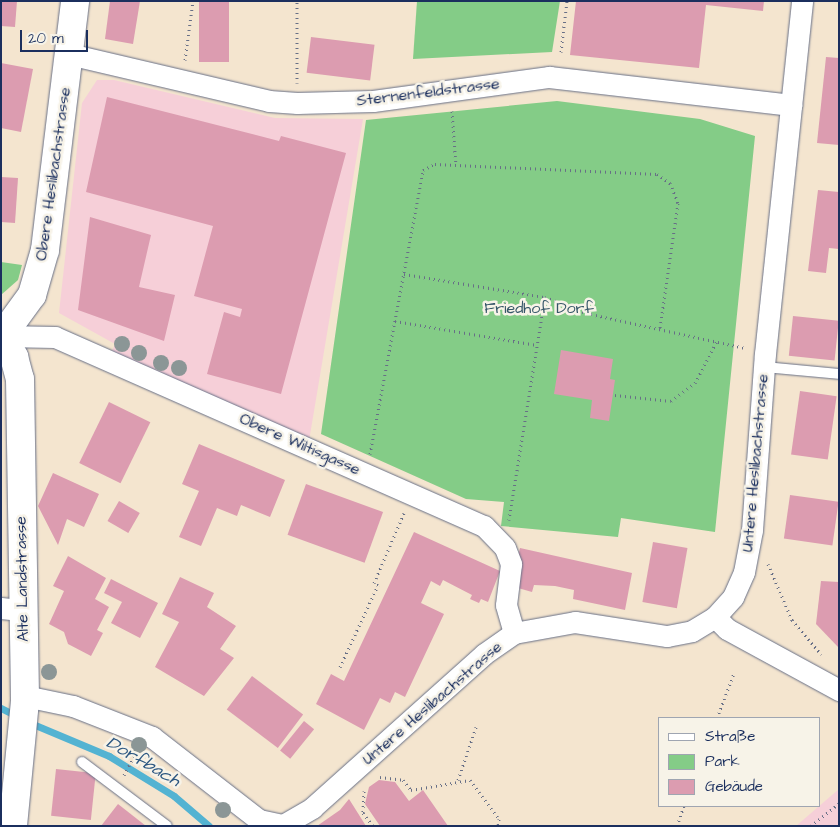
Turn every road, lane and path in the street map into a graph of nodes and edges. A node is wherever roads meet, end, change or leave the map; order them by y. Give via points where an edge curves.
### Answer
1 (75, 1) edge
2 (194, 1) edge
3 (297, 1) edge
4 (567, 1) edge
5 (802, 1) edge
6 (561, 52) dead end
7 (69, 54) junction
8 (182, 82) junction
9 (450, 90) junction
10 (297, 103) junction
11 (792, 105) junction
12 (456, 165) junction
13 (404, 274) junction
14 (545, 297) junction
15 (395, 321) junction
16 (660, 328) junction
17 (2, 336) edge
18 (718, 341) junction
19 (538, 344) junction
20 (764, 360) junction
21 (839, 374) edge
22 (615, 395) dead end
23 (366, 473) junction
24 (412, 493) junction
25 (505, 548) junction
26 (764, 558) dead end
27 (11, 609) edge
28 (715, 618) junction
29 (514, 634) junction
30 (340, 667) dead end
31 (734, 673) dead end
32 (836, 686) edge
33 (25, 698) junction
34 (717, 717) edge
35 (476, 727) dead end
36 (135, 754) dead end
37 (82, 762) dead end
38 (123, 777) dead end
39 (458, 780) junction
40 (374, 781) dead end
41 (369, 786) dead end
42 (839, 803) edge
43 (684, 807) edge
44 (13, 826) edge
45 (167, 826) edge
46 (283, 826) edge
47 (373, 826) edge
48 (498, 826) edge
49 (677, 826) edge
50 (812, 826) edge

1 - 7 street, Obere Heslibachstrasse
2 - 8 path
3 - 10 path
4 - 6 path
5 - 11 street, Untere Heslibachstrasse
7 - 8 street, Sternenfeldstrasse
7 - 17 street, Obere Heslibachstrasse via 45,250 32,295 19,318
8 - 10 street, Sternenfeldstrasse
9 - 10 street, Sternenfeldstrasse via 373,101
9 - 11 street, Sternenfeldstrasse via 549,77
9 - 12 path
11 - 20 street, Untere Heslibachstrasse
12 - 13 path via 435,164 423,170
12 - 16 path via 657,174 670,184 678,203
13 - 14 path
13 - 15 path
14 - 16 path via 586,313
14 - 19 path
15 - 19 path
15 - 23 path
16 - 18 path
17 - 23 street, Obere Wiltisgasse via 55,337
17 - 27 street, Alte Landstrasse via 20,379
18 - 20 path
18 - 22 path via 695,383 671,401
19 - 25 path
20 - 21 lane
20 - 28 street, Untere Heslibachstrasse via 752,530 744,572 733,597
23 - 24 street, Obere Wiltisgasse
24 - 25 street, Obere Wiltisgasse via 484,526
24 - 30 path via 374,583 378,585
25 - 29 street via 511,564 506,605
26 - 32 path via 792,620 821,654
27 - 33 street, Alte Landstrasse
28 - 29 street, Untere Heslibachstrasse via 692,631 667,636 575,622
28 - 32 street via 727,630
29 - 46 street, Untere Heslibachstrasse via 484,654 312,808
31 - 34 path
33 - 44 street, Alte Landstrasse
33 - 46 street via 103,716 152,737 259,820
35 - 39 path
36 - 38 path
37 - 45 lane
39 - 40 path via 411,790 403,780 380,777
39 - 48 path via 470,780 499,819
41 - 47 path via 364,790 362,814
42 - 50 path
43 - 49 path

